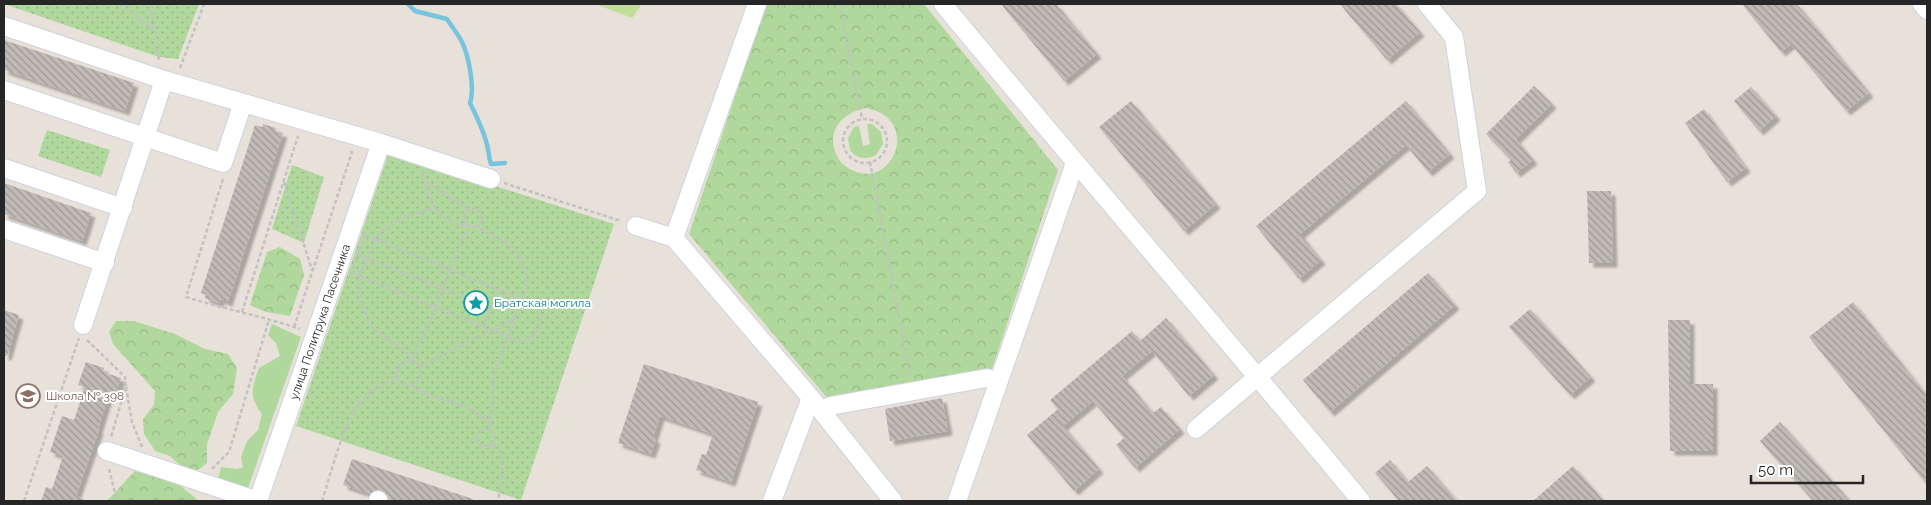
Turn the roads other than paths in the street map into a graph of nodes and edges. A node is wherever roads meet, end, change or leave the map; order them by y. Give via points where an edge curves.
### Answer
1 (757, 4) edge
2 (943, 4) edge
3 (1427, 4) edge
4 (1922, 4) edge
5 (1927, 10) edge
6 (4, 26) edge
7 (164, 80) junction
8 (4, 90) edge
9 (243, 103) junction
10 (145, 138) junction
11 (382, 143) junction
12 (1074, 163) junction
13 (4, 168) edge
14 (491, 179) road end
15 (123, 208) junction
16 (636, 226) road end
17 (4, 229) edge
18 (674, 238) junction
19 (105, 263) junction
20 (84, 325) dead end
21 (1258, 376) junction
22 (998, 382) junction
23 (811, 398) junction
24 (822, 412) junction
25 (1196, 429) dead end
26 (107, 451) road end
27 (258, 501) edge
28 (772, 501) edge
29 (893, 501) edge
30 (957, 501) edge
31 (1362, 501) edge

1 - 18 street
2 - 12 street
3 - 21 street via 1454,37 1477,191
4 - 5 street
6 - 7 street
7 - 9 street
7 - 10 street
8 - 10 street
9 - 10 street via 223,163
9 - 11 street
10 - 15 street
11 - 14 street
11 - 27 street, улица Политрука Пасечника via 351,253 315,335
12 - 21 street
12 - 22 street
13 - 15 street
15 - 19 street
16 - 18 street
17 - 19 street
18 - 23 street
19 - 20 street
21 - 25 street
21 - 31 street
22 - 24 street via 987,378 830,406
22 - 30 street
23 - 24 street
23 - 28 street
24 - 29 street
26 - 27 street

